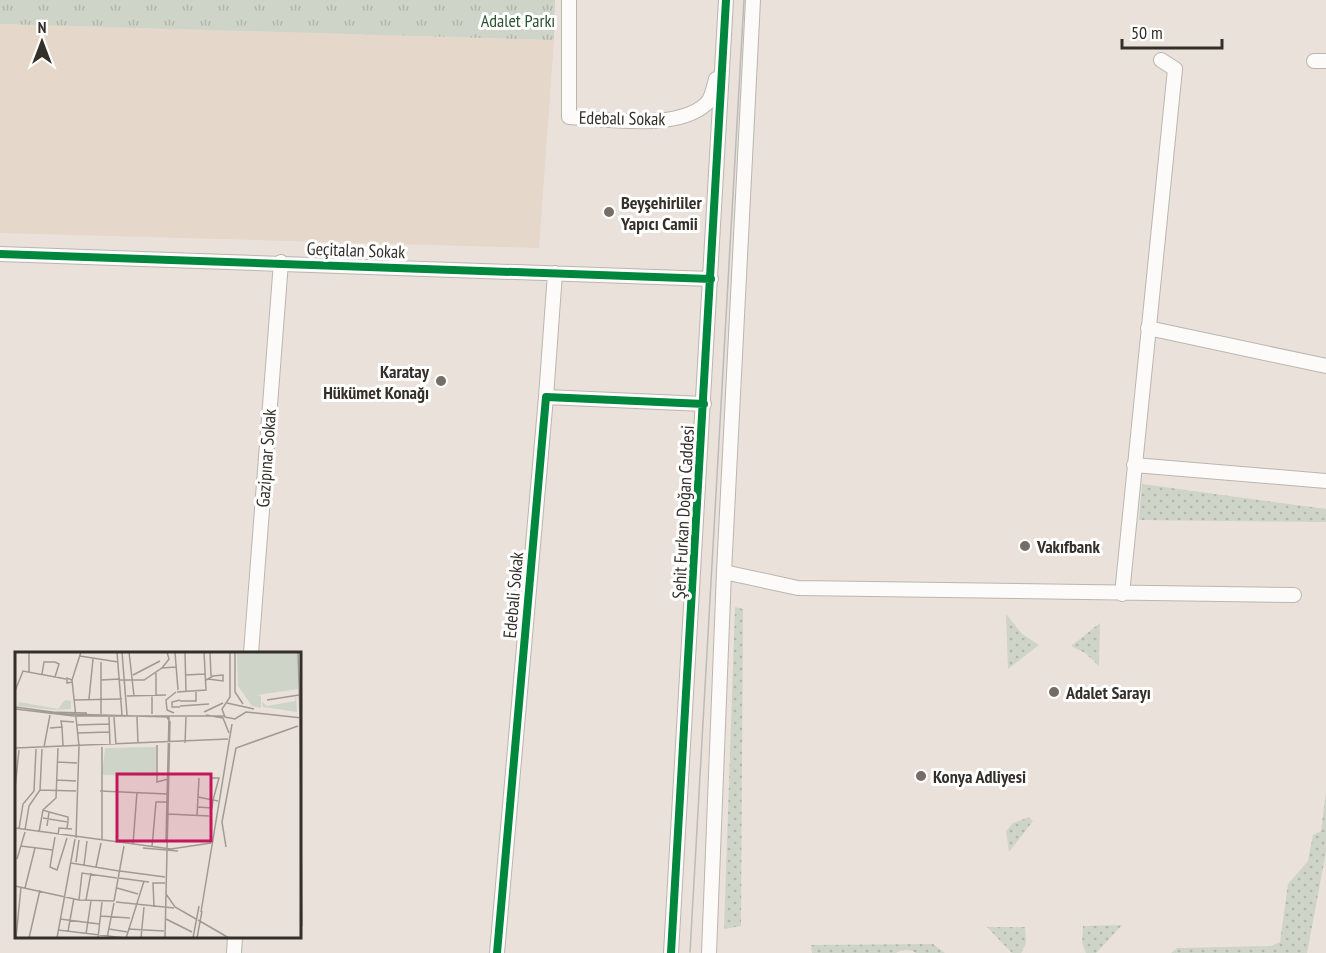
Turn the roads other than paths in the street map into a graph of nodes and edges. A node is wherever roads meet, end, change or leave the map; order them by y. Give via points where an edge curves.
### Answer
1 (569, 0) edge
2 (726, 0) edge
3 (753, 0) edge
4 (1161, 60) dead end
5 (722, 62) junction
6 (0, 254) edge
7 (281, 262) junction
8 (555, 273) junction
9 (711, 279) junction
10 (1148, 328) junction
11 (1326, 366) edge
12 (546, 397) junction
13 (704, 404) junction
14 (1134, 465) junction
15 (1326, 480) edge
16 (724, 572) junction
17 (1122, 594) junction
18 (1294, 596) dead end
19 (251, 652) edge
20 (235, 938) edge
21 (234, 953) edge
22 (496, 953) edge
23 (671, 953) edge
24 (709, 953) edge

1 - 5 street, Edebalı Sokak via 569,117 667,121 692,113 708,103
2 - 5 street, Şehit Furkan Doğan Caddesi
3 - 16 street
4 - 10 street via 1175,69
5 - 9 street, Şehit Furkan Doğan Caddesi
6 - 7 street, Geçitalan Sokak
7 - 8 street, Geçitalan Sokak
7 - 19 street, Gazipınar Sokak
8 - 9 street, Geçitalan Sokak
8 - 12 street, Edebali Sokak
9 - 13 street, Şehit Furkan Doğan Caddesi
10 - 11 street
10 - 14 street
12 - 13 street
12 - 22 street, Edebali Sokak
13 - 23 street, Şehit Furkan Doğan Caddesi
14 - 15 street
14 - 17 street
16 - 17 street via 798,588
16 - 24 street
17 - 18 street
20 - 21 street

